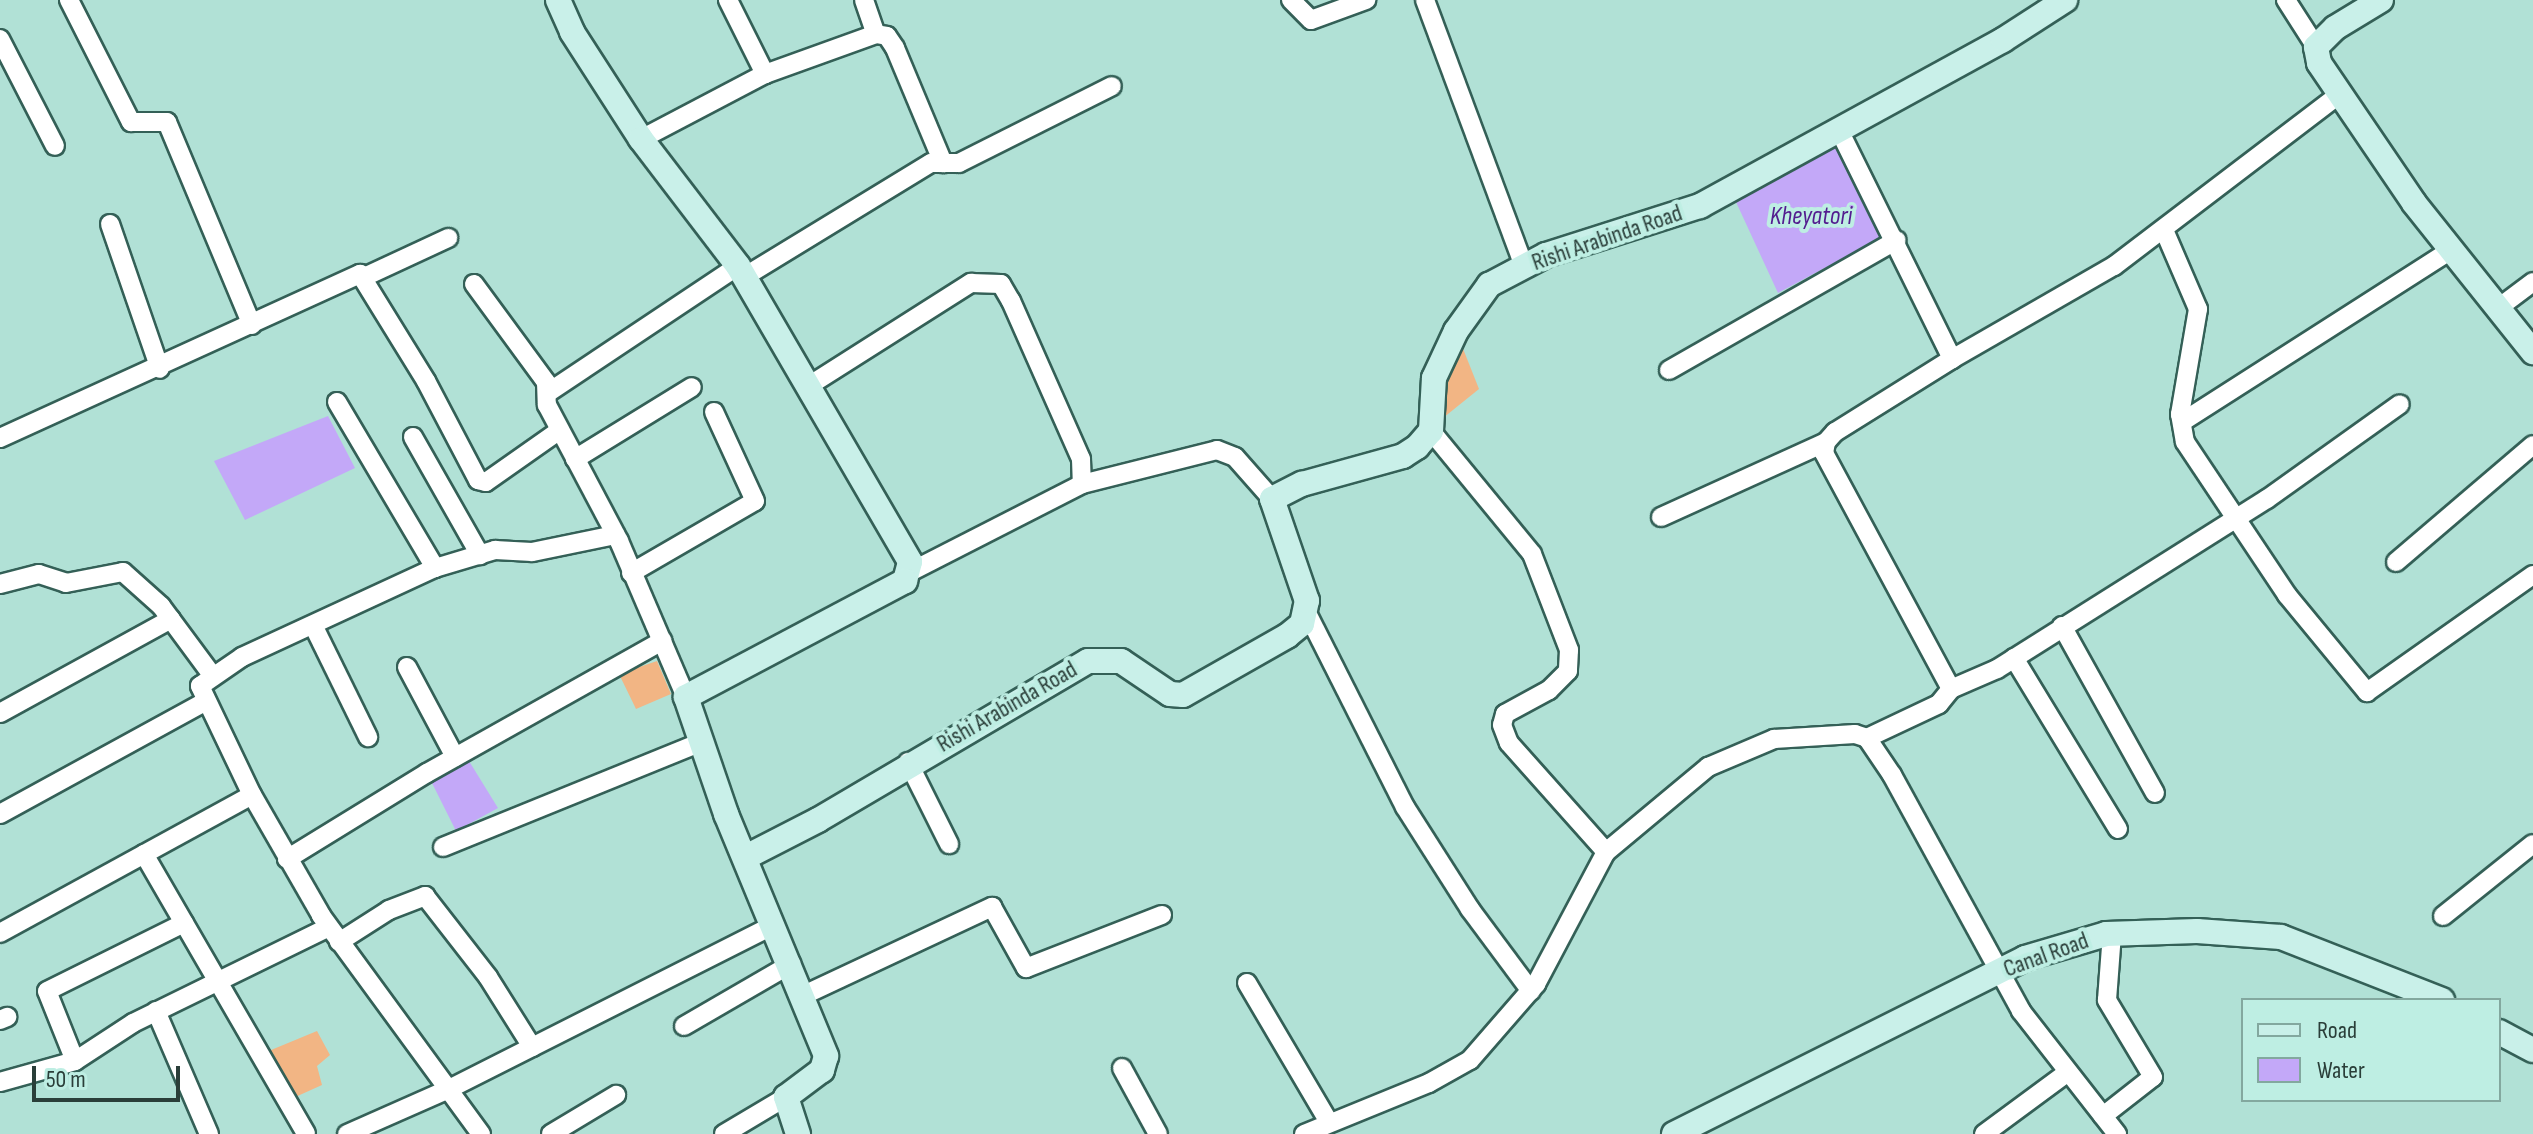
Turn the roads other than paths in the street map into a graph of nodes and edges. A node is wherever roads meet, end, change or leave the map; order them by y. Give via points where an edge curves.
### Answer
1 (69, 0) edge
2 (558, 0) edge
3 (728, 0) edge
4 (864, 0) edge
5 (1291, 0) edge
6 (1366, 0) edge
7 (1425, 0) edge
8 (2065, 0) edge
9 (2286, 0) edge
10 (2381, 0) edge
11 (876, 34) junction
12 (0, 39) edge
13 (2316, 47) junction
14 (765, 74) junction
15 (1112, 86) dead end
16 (2337, 96) junction
17 (1838, 128) junction
18 (641, 139) junction
19 (55, 146) dead end
20 (943, 163) junction
21 (110, 224) dead end
22 (2164, 230) junction
23 (448, 238) dead end
24 (1897, 240) junction
25 (2451, 250) junction
26 (1524, 266) junction
27 (741, 272) junction
28 (364, 277) junction
29 (2533, 282) edge
30 (474, 284) dead end
31 (2497, 309) junction
32 (252, 325) junction
33 (2533, 352) edge
34 (1952, 359) junction
35 (160, 369) junction
36 (1669, 370) dead end
37 (810, 385) junction
38 (692, 387) dead end
39 (549, 392) junction
40 (337, 402) dead end
41 (2400, 404) dead end
42 (714, 412) dead end
43 (2182, 422) junction
44 (560, 430) junction
45 (1431, 431) junction
46 (413, 437) dead end
47 (0, 438) edge
48 (1826, 442) junction
49 (2533, 445) edge
50 (575, 459) junction
51 (1082, 484) junction
52 (1272, 499) junction
53 (1661, 517) dead end
54 (2233, 519) junction
55 (615, 535) junction
56 (480, 555) junction
57 (2396, 562) dead end
58 (435, 568) junction
59 (910, 572) junction
60 (631, 573) junction
61 (2533, 575) edge
62 (0, 584) edge
63 (1307, 613) junction
64 (171, 619) junction
65 (313, 625) junction
66 (2062, 626) junction
67 (662, 641) junction
68 (2014, 658) junction
69 (407, 667) dead end
70 (212, 675) junction
71 (1951, 689) junction
72 (686, 697) junction
73 (206, 701) junction
74 (0, 713) edge
75 (368, 737) dead end
76 (1867, 738) junction
77 (702, 742) junction
78 (455, 757) junction
79 (908, 762) junction
80 (2155, 793) dead end
81 (252, 795) junction
82 (0, 814) edge
83 (2118, 829) dead end
84 (949, 844) dead end
85 (2533, 844) edge
86 (443, 847) dead end
87 (1606, 852) junction
88 (144, 854) junction
89 (746, 857) junction
90 (287, 859) junction
91 (1162, 915) dead end
92 (2443, 916) dead end
93 (184, 923) junction
94 (774, 925) junction
95 (0, 933) edge
96 (334, 934) junction
97 (2112, 934) junction
98 (791, 964) junction
99 (1993, 967) junction
100 (216, 980) junction
101 (1247, 983) dead end
102 (1531, 991) junction
103 (804, 995) junction
104 (2437, 998) edge
105 (156, 1011) junction
106 (684, 1026) dead end
107 (2501, 1033) edge
108 (532, 1047) junction
109 (2533, 1050) edge
110 (75, 1061) junction
111 (1122, 1068) dead end
112 (2068, 1072) junction
113 (0, 1082) edge
114 (449, 1089) junction
115 (616, 1095) dead end
116 (786, 1097) junction
117 (1329, 1122) junction
118 (2108, 1128) edge
119 (370, 1129) edge
120 (209, 1134) edge
121 (306, 1134) edge
122 (347, 1134) edge
123 (481, 1134) edge
124 (551, 1134) edge
125 (724, 1134) edge
126 (798, 1134) edge
127 (1158, 1134) edge
128 (1304, 1134) edge
129 (1674, 1134) edge
130 (1984, 1134) edge

1 - 32 street via 131,122 167,122
2 - 18 street via 572,32
3 - 14 street
4 - 11 street
5 - 6 street via 1311,20
7 - 26 street
8 - 17 street, Rishi Arabinda Road via 2003,40
9 - 13 street
10 - 13 street via 2335,28
11 - 14 street
11 - 20 street via 887,36 895,48
12 - 19 street
13 - 16 street
14 - 18 street
15 - 20 street via 959,163
16 - 22 street
16 - 25 street
17 - 24 street
17 - 26 street, Rishi Arabinda Road via 1700,206
18 - 27 street
20 - 27 street via 931,163
21 - 35 street
22 - 34 street via 2114,266
22 - 43 street via 2198,309 2187,353
23 - 28 street
24 - 34 street
24 - 36 street
25 - 31 street
25 - 43 street
26 - 45 street, Rishi Arabinda Road via 1489,285 1456,331 1434,378
27 - 37 street
27 - 39 street
28 - 32 street via 356,274
28 - 44 street via 478,480 486,482
29 - 31 street
30 - 39 street
31 - 33 street
32 - 35 street
34 - 48 street
35 - 47 street
37 - 51 street via 949,293 971,283 1001,284 1081,459
37 - 59 street via 910,562
38 - 50 street
39 - 44 street via 547,405
40 - 58 street
41 - 54 street
42 - 60 street via 755,501
43 - 54 street via 2196,464
44 - 50 street
45 - 52 street via 1403,456 1302,484
45 - 87 street via 1532,554 1569,650 1568,671 1549,690 1505,714 1502,725 1509,743
46 - 56 street
48 - 53 street
48 - 71 street via 1824,453
49 - 57 street
50 - 55 street
51 - 52 street via 1217,450 1235,457
51 - 59 street
52 - 63 street
54 - 61 street via 2367,692
54 - 66 street
55 - 56 street via 532,552 504,549
55 - 60 street
56 - 58 street
58 - 65 street
59 - 72 street via 867,603
60 - 67 street
62 - 64 street via 39,574 66,583 123,572
63 - 79 street, Rishi Arabinda Road via 1287,636 1183,695 1170,694 1121,661 1088,661
63 - 102 street via 1405,807
64 - 70 street
64 - 74 street
65 - 70 street
65 - 75 street
66 - 68 street
66 - 80 street
67 - 72 street
67 - 78 street
68 - 71 street
68 - 83 street
69 - 78 street
70 - 73 street via 200,686
71 - 76 street via 1939,704
72 - 77 street
73 - 81 street
73 - 82 street
76 - 87 street via 1855,734 1774,739 1708,767
76 - 99 street
77 - 86 street
77 - 89 street
78 - 90 street
79 - 84 street
79 - 89 street, Rishi Arabinda Road via 818,820
81 - 88 street
81 - 90 street
85 - 92 street
87 - 102 street
88 - 93 street
88 - 95 street
89 - 94 street
90 - 96 street
91 - 103 street via 1026,968 992,907
93 - 100 street
93 - 110 street via 47,991
94 - 98 street
94 - 108 street
96 - 100 street
96 - 108 street via 425,896 488,977
96 - 114 street
97 - 99 street, Canal Road via 2074,940
97 - 104 street, Canal Road via 2197,931 2281,937
97 - 118 street via 2107,1000 2153,1077
98 - 103 street
98 - 106 street
99 - 112 street
99 - 129 street, Canal Road
100 - 105 street
100 - 121 street
101 - 117 street
102 - 117 street via 1470,1060 1429,1083
103 - 116 street via 826,1063
105 - 110 street
105 - 120 street
107 - 109 street
108 - 114 street
110 - 113 street
111 - 127 street
112 - 118 street
112 - 130 street
114 - 119 street
114 - 123 street
115 - 124 street
116 - 125 street
116 - 126 street
117 - 128 street
119 - 122 street

